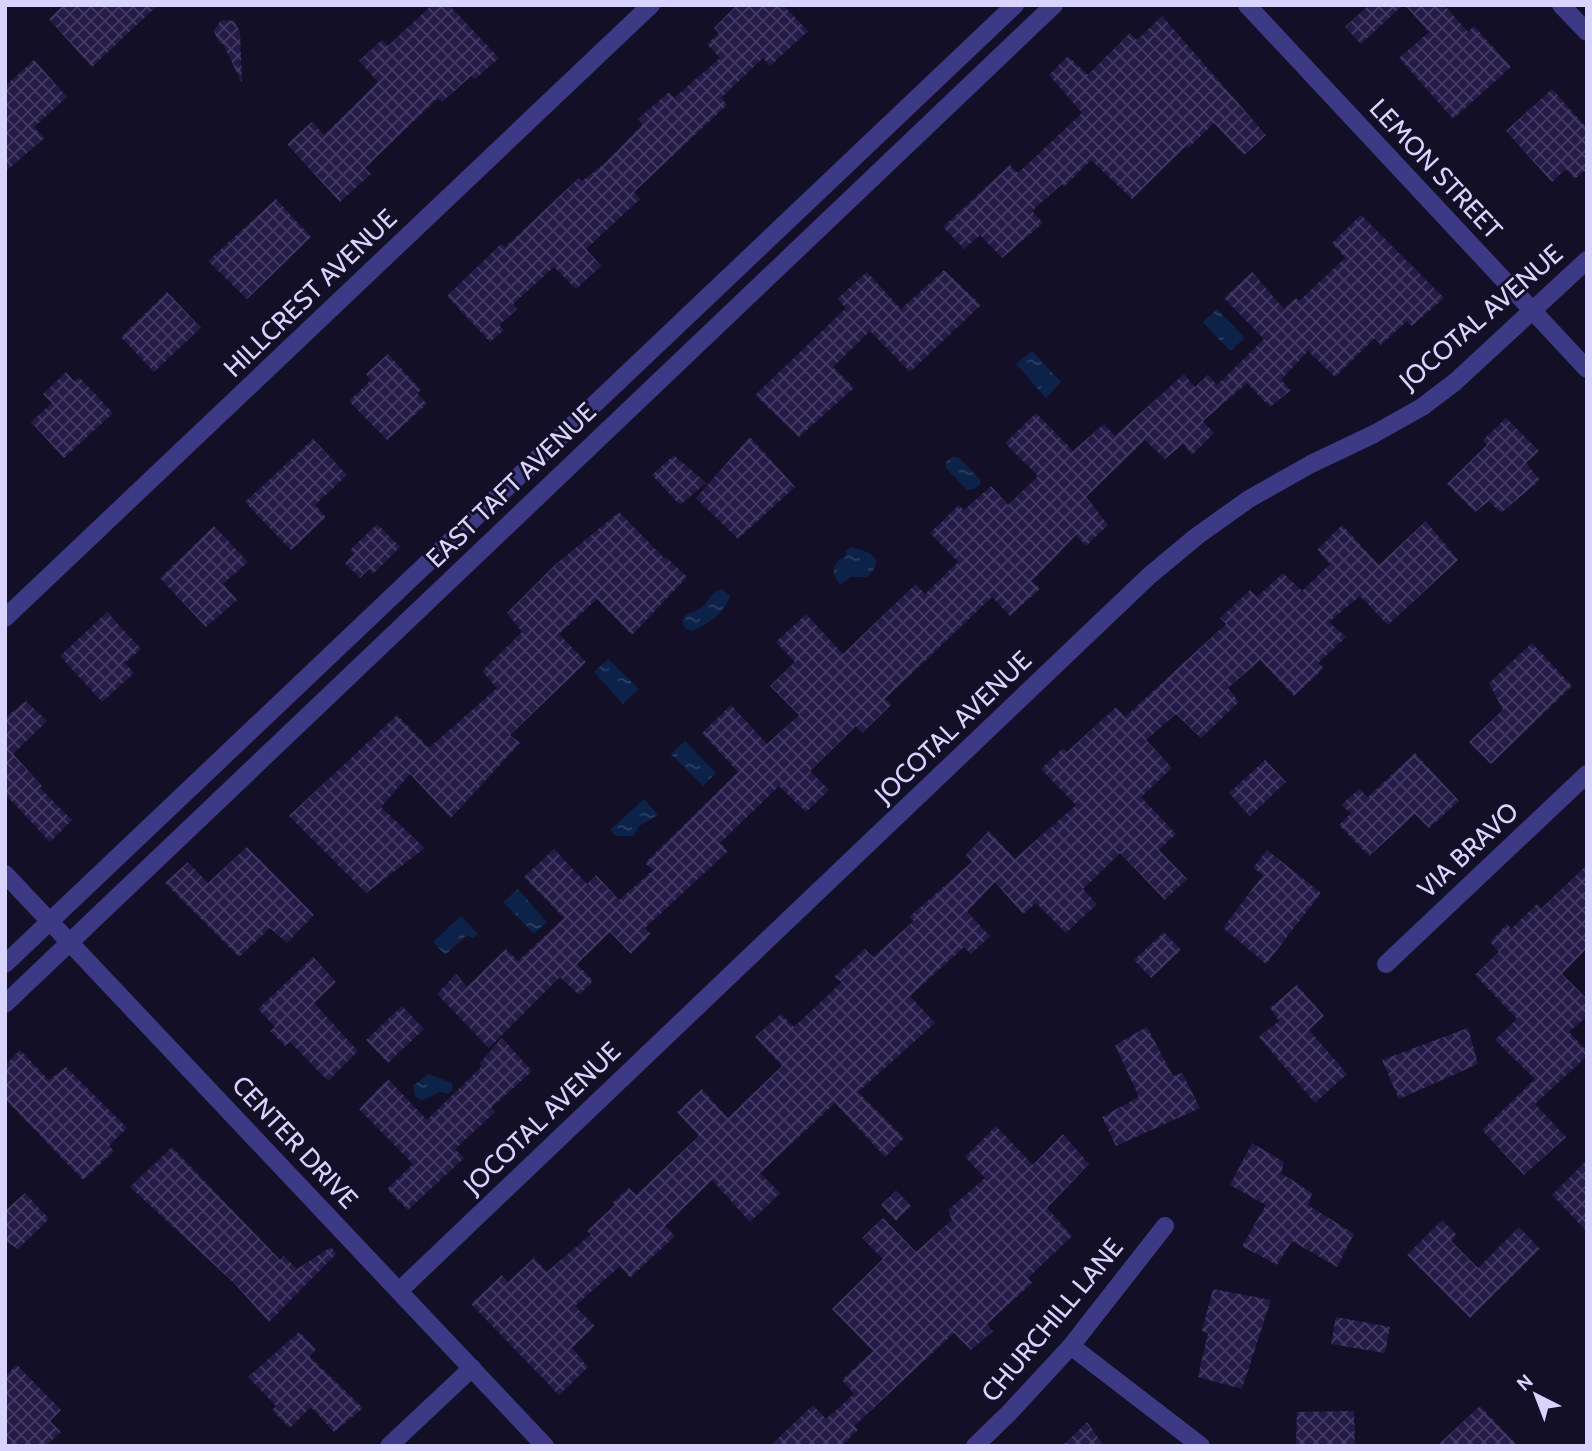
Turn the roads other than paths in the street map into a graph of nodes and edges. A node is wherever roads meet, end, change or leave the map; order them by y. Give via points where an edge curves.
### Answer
1 (650, 5) edge
2 (1015, 5) edge
3 (1054, 5) edge
4 (1247, 5) edge
5 (1561, 5) edge
6 (1587, 32) edge
7 (1587, 260) edge
8 (719, 286) junction
9 (738, 306) junction
10 (1532, 311) junction
11 (1587, 369) edge
12 (524, 471) junction
13 (544, 491) junction
14 (5, 618) edge
15 (1587, 774) edge
16 (5, 874) edge
17 (50, 921) junction
18 (70, 942) junction
19 (5, 964) edge
20 (1386, 964) dead end
21 (5, 1004) edge
22 (1165, 1226) dead end
23 (400, 1291) junction
24 (1071, 1346) junction
25 (472, 1368) junction
26 (389, 1446) edge
27 (545, 1446) edge
28 (975, 1446) edge
29 (1200, 1446) edge

1 - 14 street, HILLCREST AVENUE
2 - 8 street, EAST TAFT AVENUE
3 - 9 street, EAST TAFT AVENUE
4 - 10 street, LEMON STREET
5 - 6 street
7 - 10 street, JOCOTAL AVENUE
8 - 9 street
8 - 12 street, EAST TAFT AVENUE
9 - 13 street, EAST TAFT AVENUE
10 - 11 street, LEMON STREET
10 - 23 street, JOCOTAL AVENUE via 1422,407 1249,499 1149,576
12 - 13 street
12 - 17 street, EAST TAFT AVENUE
13 - 18 street, EAST TAFT AVENUE
15 - 20 street, VIA BRAVO
16 - 17 street, CENTER DRIVE
17 - 18 street, CENTER DRIVE
17 - 19 street, EAST TAFT AVENUE
18 - 21 street, EAST TAFT AVENUE
18 - 23 street, CENTER DRIVE
22 - 24 street, CHURCHILL LANE
23 - 25 street, CENTER DRIVE
24 - 28 street, CHURCHILL LANE
24 - 29 street
25 - 26 street
25 - 27 street, CENTER DRIVE

